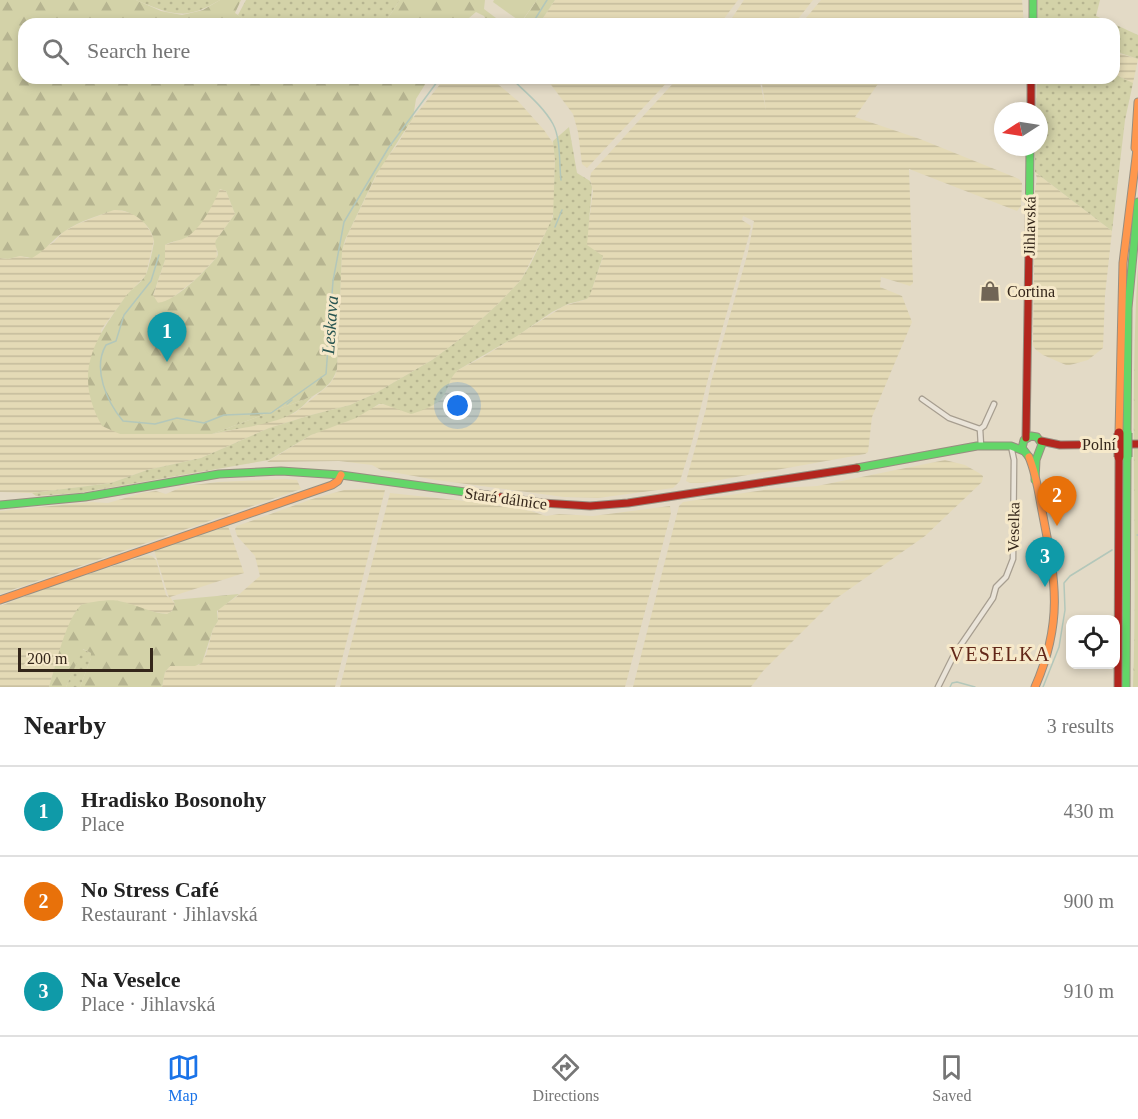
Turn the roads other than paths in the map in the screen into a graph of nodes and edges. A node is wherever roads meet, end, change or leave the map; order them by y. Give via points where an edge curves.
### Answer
1 (1033, 0) edge
2 (1033, 18) edge
3 (1032, 84) edge
4 (1031, 102) edge
5 (1138, 102) edge
6 (1138, 141) edge
7 (1030, 156) edge
8 (1135, 160) junction
9 (1138, 202) edge
10 (922, 399) dead end
11 (994, 404) dead end
12 (980, 429) junction
13 (1123, 433) junction
14 (1138, 444) edge
15 (981, 446) junction
16 (1032, 446) junction
17 (1011, 447) junction
18 (1123, 457) junction
19 (341, 475) junction
20 (0, 505) edge
21 (0, 600) edge
22 (938, 687) edge
23 (1035, 687) edge
24 (1118, 687) edge
25 (1126, 687) edge

1 - 2 main road
3 - 4 main road
5 - 8 main road
6 - 8 main road
7 - 16 main road, Jihlavská via 1026,412
8 - 13 main road via 1123,263
9 - 13 main road via 1128,308
10 - 12 street via 949,418
11 - 12 street
12 - 15 street
13 - 18 main road, bridge
14 - 16 main road, Polní
15 - 17 main road, Stará dálnice
15 - 19 main road, Stará dálnice via 822,475 590,506
16 - 17 main road, Stará dálnice
16 - 23 main road, Jihlavská via 1056,604 1051,646
17 - 22 street, Veselka via 1011,569 996,587
18 - 24 main road
18 - 25 main road via 1128,551
19 - 20 main road, Stará dálnice via 237,472 85,497
19 - 21 main road via 328,486

